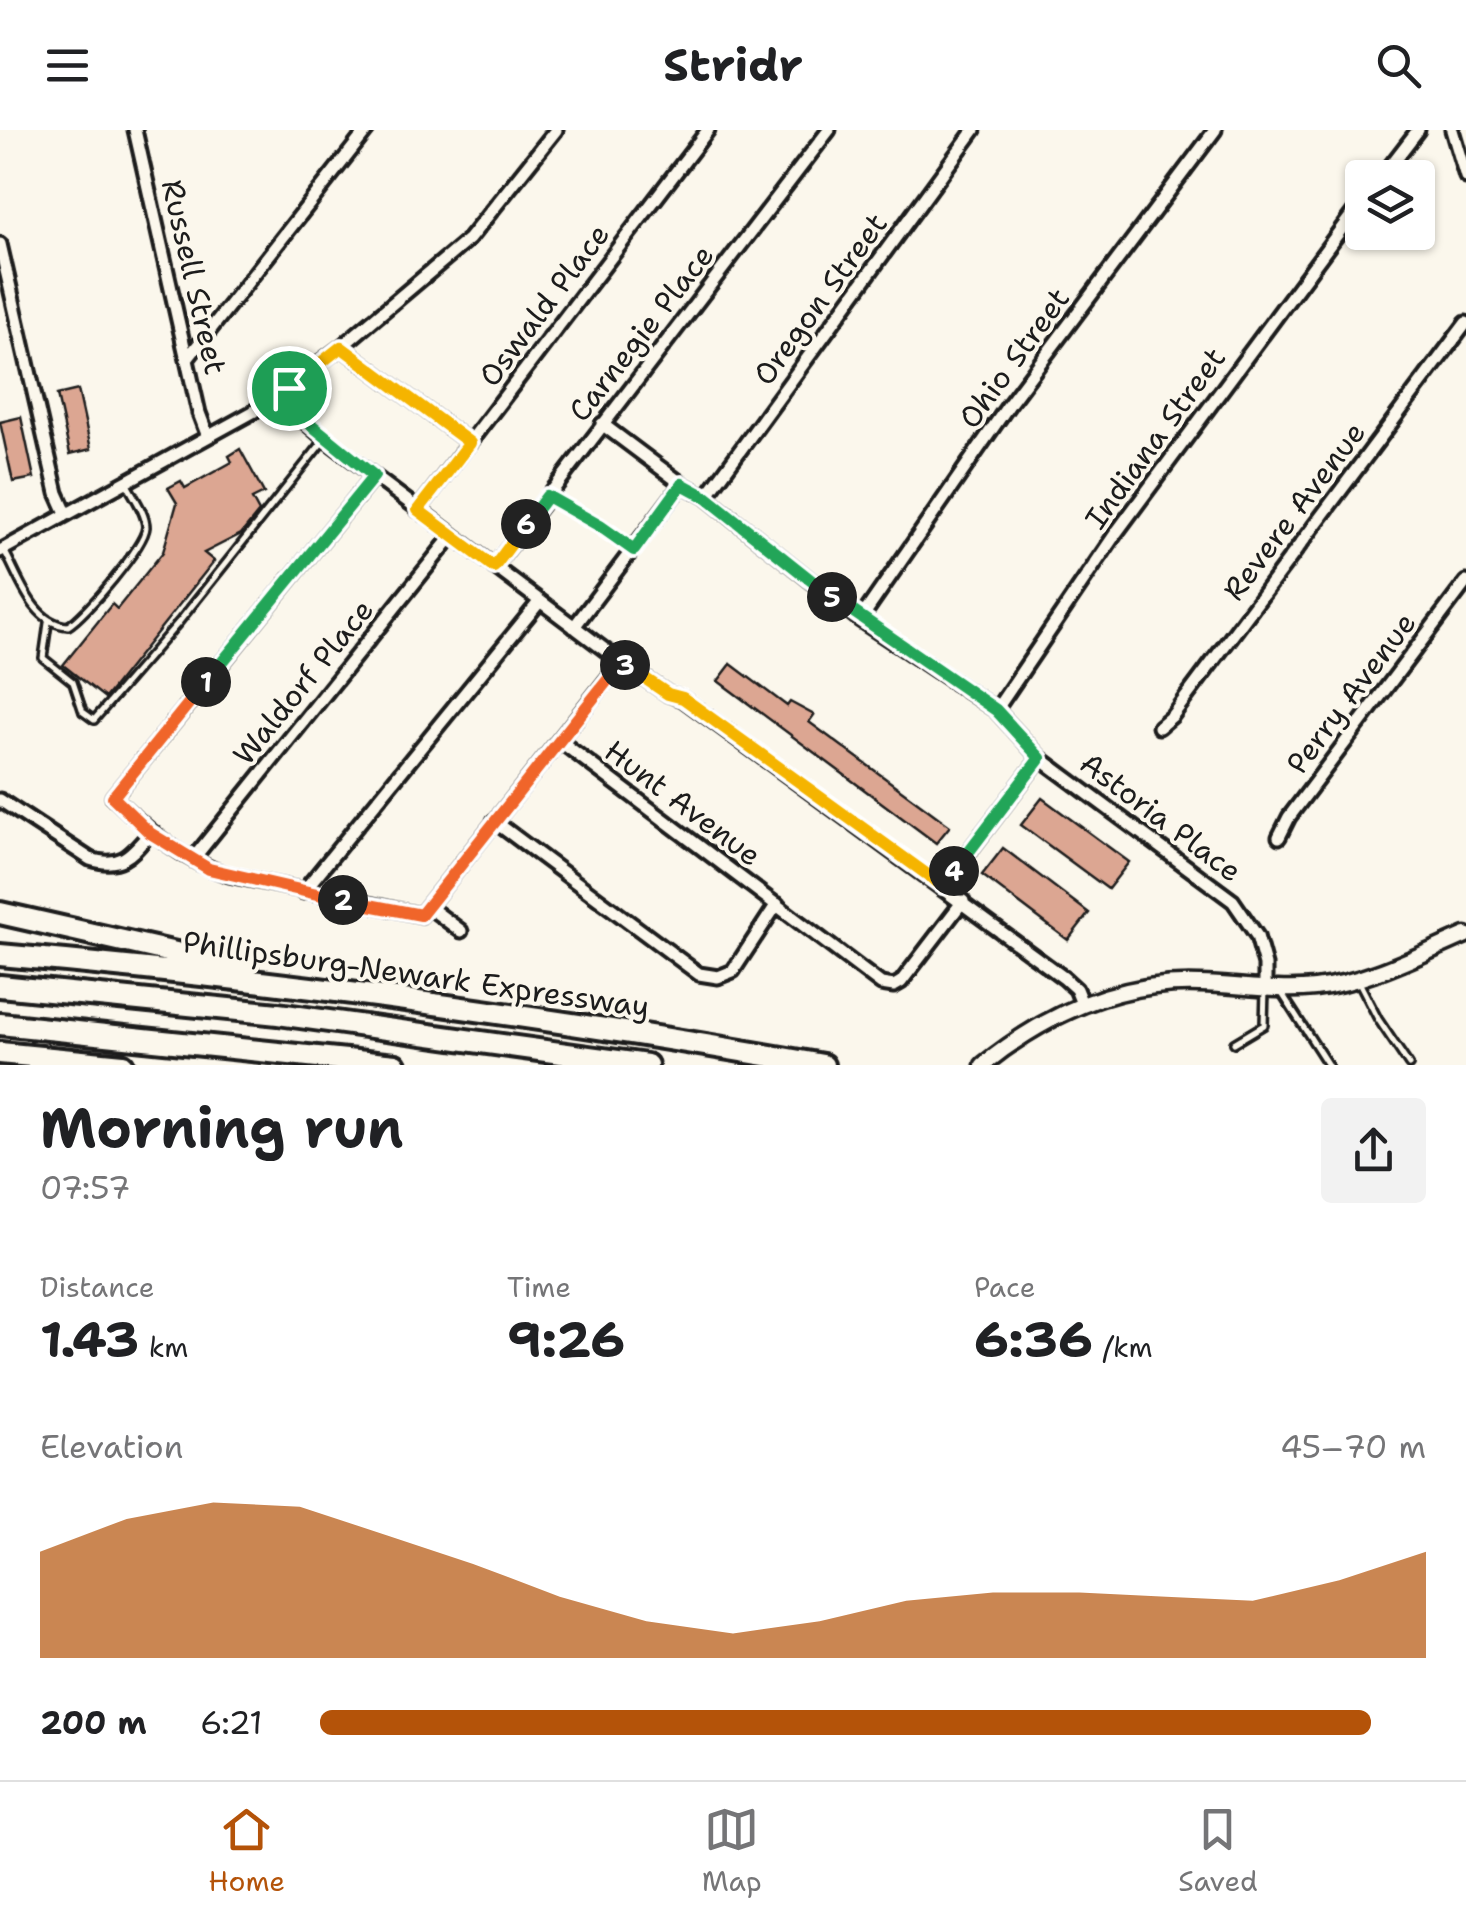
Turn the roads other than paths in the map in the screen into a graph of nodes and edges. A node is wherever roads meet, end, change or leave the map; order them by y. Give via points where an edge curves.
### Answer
1 (135, 130) edge
2 (367, 130) edge
3 (556, 130) edge
4 (708, 130) edge
5 (829, 130) edge
6 (974, 130) edge
7 (1215, 130) edge
8 (1418, 130) edge
9 (1452, 130) edge
10 (1395, 160) edge
11 (1466, 177) edge
12 (1345, 224) edge
13 (0, 244) edge
14 (1466, 323) edge
15 (341, 347) junction
16 (188, 358) junction
17 (276, 396) junction
18 (602, 424) junction
19 (207, 434) junction
20 (325, 439) junction
21 (470, 443) junction
22 (374, 476) junction
23 (125, 480) junction
24 (682, 484) junction
25 (547, 496) junction
26 (706, 497) junction
27 (418, 510) junction
28 (66, 513) junction
29 (452, 536) junction
30 (2, 550) edge
31 (634, 550) junction
32 (494, 567) junction
33 (1466, 582) edge
34 (540, 601) junction
35 (860, 620) junction
36 (48, 623) junction
37 (574, 627) junction
38 (622, 662) junction
39 (996, 710) junction
40 (1160, 727) dead end
41 (560, 741) junction
42 (1040, 758) junction
43 (0, 800) edge
44 (494, 821) junction
45 (150, 833) junction
46 (1279, 836) dead end
47 (194, 860) junction
48 (943, 886) junction
49 (303, 892) junction
50 (963, 901) junction
51 (777, 904) junction
52 (425, 911) junction
53 (0, 913) edge
54 (461, 930) dead end
55 (1466, 936) edge
56 (0, 956) edge
57 (1358, 979) junction
58 (0, 986) edge
59 (1272, 989) junction
60 (355, 994) junction
61 (1082, 1004) junction
62 (0, 1024) edge
63 (1234, 1043) dead end
64 (0, 1054) edge
65 (122, 1065) edge
66 (395, 1065) edge
67 (647, 1065) edge
68 (823, 1065) edge
69 (983, 1065) edge
70 (1328, 1065) edge
71 (1409, 1065) edge

1 - 16 street, Russell Street
2 - 16 street
3 - 15 street via 470,239
4 - 21 street, Oswald Place
5 - 18 street, Carnegie Place
6 - 26 street, Oregon Street
7 - 35 street, Ohio Street via 1010,403
8 - 10 street
9 - 11 street
12 - 39 street, Indiana Street via 1116,533
13 - 28 street
14 - 40 street, Revere Avenue
15 - 17 street
15 - 21 street
16 - 19 street, Russell Street
17 - 19 street
17 - 20 street
18 - 24 street, Astoria Place
18 - 25 street, Carnegie Place
19 - 23 street
20 - 22 street
20 - 36 lane via 94,720 83,712 73,682 43,658
21 - 27 street, Oswald Place
22 - 27 street
22 - 45 street via 113,797
23 - 28 street
23 - 36 lane via 146,524 139,546 75,621
24 - 26 street, Astoria Place
24 - 31 street
25 - 31 lane
25 - 32 street, Carnegie Place
26 - 35 street, Astoria Place
27 - 29 street
28 - 30 street
29 - 32 street
29 - 47 street, Waldorf Place
30 - 36 lane
31 - 37 street
32 - 34 street
33 - 46 street, Perry Avenue
34 - 37 street
34 - 49 street
35 - 39 street, Astoria Place
37 - 38 street
38 - 41 street
38 - 48 street via 683,698
39 - 42 street, Astoria Place
41 - 44 street
41 - 51 street, Hunt Avenue
42 - 48 street
42 - 59 street, Astoria Place via 1233,901 1257,936
43 - 45 street via 101,862 127,860
44 - 51 street via 699,974 733,971
44 - 52 street
45 - 47 street
47 - 49 street
48 - 50 street
49 - 52 street
50 - 51 street, Hunt Avenue via 894,986 881,984
50 - 61 street via 1064,978
52 - 54 street
53 - 60 highway
55 - 57 street
56 - 60 highway, Phillipsburg-Newark Expressway
57 - 59 street
57 - 71 lane
58 - 67 highway, Phillipsburg-Newark Expressway via 332,1020
59 - 61 street via 1172,984
59 - 63 lane via 1264,1025
59 - 70 lane
60 - 68 highway, Phillipsburg-Newark Expressway
61 - 69 street
62 - 66 highway
64 - 65 highway

